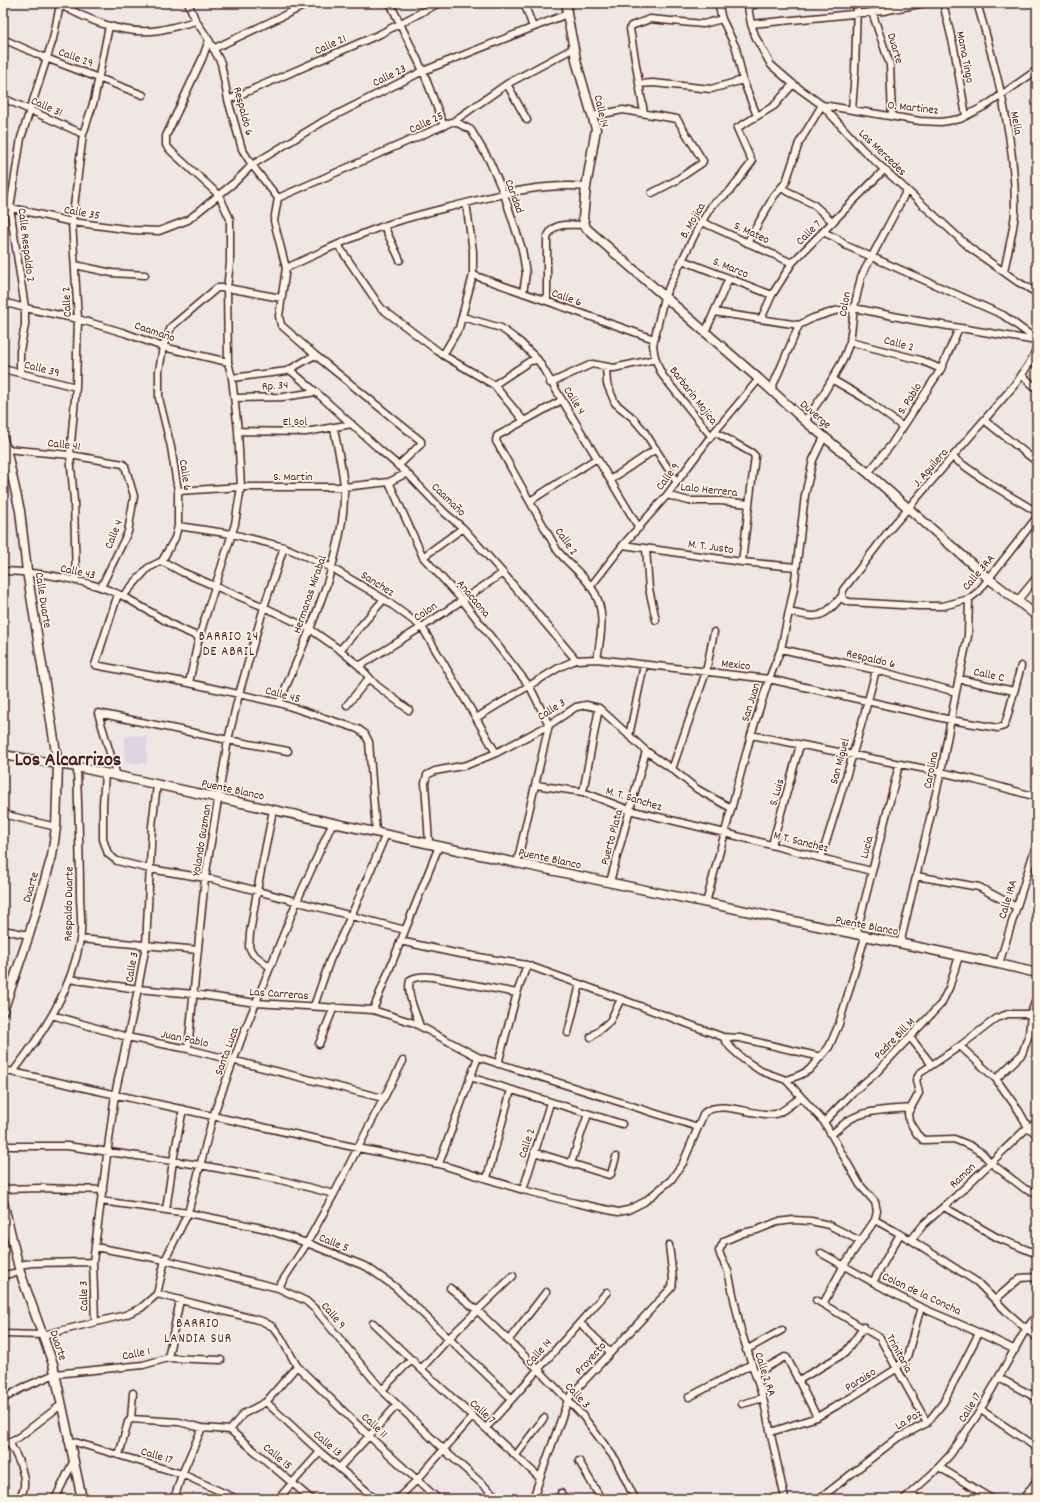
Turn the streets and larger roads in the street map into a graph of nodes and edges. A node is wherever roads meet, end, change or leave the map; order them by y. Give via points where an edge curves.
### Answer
1 (188, 3) edge
2 (310, 3) edge
3 (390, 3) edge
4 (439, 3) edge
5 (524, 3) edge
6 (568, 3) edge
7 (718, 3) edge
8 (759, 3) edge
9 (857, 3) edge
10 (925, 3) edge
11 (943, 3) edge
12 (977, 3) edge
13 (58, 4) edge
14 (747, 5) edge
15 (872, 12) junction
16 (567, 14) junction
17 (857, 14) junction
18 (722, 19) junction
19 (196, 21) junction
20 (400, 23) junction
21 (751, 24) junction
22 (109, 26) junction
23 (533, 27) junction
24 (3, 39) edge
25 (209, 40) junction
26 (574, 48) junction
27 (213, 49) junction
28 (46, 58) junction
29 (1037, 70) edge
30 (423, 71) junction
31 (98, 77) junction
32 (743, 80) junction
33 (507, 84) junction
34 (639, 84) junction
35 (793, 84) junction
36 (1001, 94) junction
37 (143, 95) dead end
38 (3, 98) edge
39 (228, 100) junction
40 (822, 105) junction
41 (29, 110) junction
42 (852, 110) junction
43 (644, 113) junction
44 (592, 116) junction
45 (757, 116) junction
46 (892, 116) junction
47 (966, 116) junction
48 (527, 120) dead end
49 (454, 121) junction
50 (444, 126) junction
51 (83, 134) junction
52 (252, 165) junction
53 (884, 170) junction
54 (586, 186) junction
55 (781, 188) junction
56 (906, 190) junction
57 (652, 193) dead end
58 (504, 194) junction
59 (219, 195) junction
60 (278, 198) junction
61 (466, 203) junction
62 (3, 206) edge
63 (10, 208) junction
64 (72, 222) junction
65 (702, 222) junction
66 (833, 222) junction
67 (584, 225) junction
68 (384, 226) junction
69 (159, 231) joint
70 (823, 232) junction
71 (747, 243) junction
72 (338, 245) junction
73 (872, 257) junction
74 (400, 260) dead end
75 (682, 260) junction
76 (792, 263) junction
77 (75, 265) junction
78 (286, 268) junction
79 (1004, 272) junction
80 (145, 275) dead end
81 (473, 275) junction
82 (729, 278) junction
83 (227, 288) junction
84 (523, 293) junction
85 (1037, 293) edge
86 (772, 295) junction
87 (664, 297) junction
88 (281, 298) junction
89 (547, 301) junction
90 (3, 302) edge
91 (25, 308) junction
92 (854, 308) junction
93 (714, 312) junction
94 (463, 317) junction
95 (78, 319) junction
96 (761, 319) junction
97 (799, 326) junction
98 (959, 328) junction
99 (705, 333) junction
100 (1037, 341) edge
101 (654, 342) junction
102 (850, 342) junction
103 (163, 347) junction
104 (1037, 348) edge
105 (315, 355) junction
106 (443, 355) junction
107 (656, 359) junction
108 (538, 360) junction
109 (228, 362) junction
110 (606, 367) junction
111 (940, 369) junction
112 (3, 370) edge
113 (290, 370) junction
114 (20, 373) junction
115 (1022, 375) junction
116 (232, 378) junction
117 (758, 379) junction
118 (833, 380) junction
119 (550, 383) junction
120 (494, 385) junction
121 (76, 388) junction
122 (1037, 389) edge
123 (771, 390) junction
124 (316, 392) junction
125 (234, 398) junction
126 (562, 400) junction
127 (984, 420) junction
128 (524, 421) junction
129 (805, 421) junction
130 (352, 424) junction
131 (904, 427) junction
132 (334, 428) junction
133 (238, 431) junction
134 (713, 434) junction
135 (824, 437) junction
136 (3, 439) edge
137 (656, 449) junction
138 (5, 450) edge
139 (70, 456) junction
140 (952, 457) junction
141 (597, 458) junction
142 (1037, 462) edge
143 (123, 464) joint
144 (398, 466) junction
145 (407, 473) junction
146 (868, 474) junction
147 (610, 480) junction
148 (676, 481) junction
149 (389, 482) junction
150 (241, 487) junction
151 (344, 487) junction
152 (178, 491) junction
153 (667, 495) junction
154 (530, 501) junction
155 (749, 504) junction
156 (909, 508) junction
157 (1037, 512) edge
158 (1037, 517) edge
159 (178, 526) junction
160 (463, 528) junction
161 (639, 528) junction
162 (232, 534) junction
163 (623, 545) junction
164 (284, 547) junction
165 (646, 548) junction
166 (423, 557) junction
167 (162, 561) junction
168 (742, 562) junction
169 (796, 567) junction
170 (332, 568) junction
171 (3, 571) edge
172 (27, 571) junction
173 (503, 573) junction
174 (1037, 577) edge
175 (988, 578) junction
176 (76, 581) junction
177 (215, 586) junction
178 (591, 586) junction
179 (101, 587) junction
180 (120, 595) junction
181 (843, 598) junction
182 (384, 599) junction
183 (969, 599) junction
184 (462, 600) junction
185 (1018, 600) junction
186 (264, 607) junction
187 (789, 612) junction
188 (1037, 616) edge
189 (656, 620) dead end
190 (422, 628) junction
191 (310, 629) junction
192 (714, 632) dead end
193 (199, 636) junction
194 (781, 649) junction
195 (340, 650) junction
196 (576, 660) junction
197 (597, 660) junction
198 (95, 665) joint
199 (644, 665) junction
200 (359, 666) junction
201 (1021, 666) dead end
202 (876, 670) junction
203 (706, 672) junction
204 (370, 678) junction
205 (769, 679) junction
206 (959, 679) junction
207 (189, 683) junction
208 (530, 686) junction
209 (1014, 691) junction
210 (956, 692) junction
211 (239, 694) junction
212 (868, 701) junction
213 (279, 703) junction
214 (347, 705) dead end
215 (599, 708) junction
216 (409, 710) dead end
217 (476, 718) junction
218 (951, 720) junction
219 (549, 725) junction
220 (751, 735) junction
221 (629, 736) junction
222 (228, 740) junction
223 (800, 745) junction
224 (288, 751) dead end
225 (646, 751) junction
226 (496, 753) junction
227 (3, 755) edge
228 (852, 755) junction
229 (58, 765) junction
230 (899, 765) junction
231 (77, 767) junction
232 (672, 769) junction
233 (941, 772) junction
234 (105, 773) junction
235 (117, 776) junction
236 (157, 785) junction
237 (536, 785) junction
238 (583, 792) junction
239 (218, 798) junction
240 (1037, 798) edge
241 (731, 808) junction
242 (273, 810) junction
243 (629, 810) junction
244 (3, 814) edge
245 (333, 822) junction
246 (56, 827) junction
247 (376, 832) junction
248 (725, 833) junction
249 (386, 834) junction
250 (1037, 842) edge
251 (429, 843) junction
252 (772, 845) junction
253 (439, 846) junction
254 (821, 858) junction
255 (517, 863) junction
256 (150, 869) junction
257 (871, 871) junction
258 (916, 876) junction
259 (206, 878) junction
260 (610, 882) junction
261 (257, 890) junction
262 (297, 901) junction
263 (706, 903) junction
264 (1016, 907) junction
265 (351, 916) junction
266 (3, 930) edge
267 (405, 930) junction
268 (29, 935) junction
269 (856, 935) junction
270 (865, 937) junction
271 (80, 939) junction
272 (400, 941) junction
273 (900, 944) junction
274 (146, 945) junction
275 (198, 950) junction
276 (959, 956) junction
277 (999, 964) junction
278 (527, 965) junction
279 (270, 967) junction
280 (1036, 971) edge
281 (69, 979) junction
282 (580, 984) junction
283 (138, 989) junction
284 (517, 993) junction
285 (194, 994) junction
286 (1037, 996) edge
287 (621, 999) junction
288 (256, 1003) junction
289 (314, 1006) junction
290 (334, 1007) junction
291 (373, 1010) junction
292 (3, 1011) edge
293 (1031, 1014) junction
294 (52, 1015) junction
295 (420, 1026) junction
296 (568, 1033) dead end
297 (1029, 1034) junction
298 (1037, 1036) edge
299 (127, 1037) junction
300 (592, 1037) dead end
301 (723, 1037) junction
302 (910, 1037) junction
303 (319, 1044) dead end
304 (960, 1046) junction
305 (188, 1049) junction
306 (478, 1057) junction
307 (821, 1058) junction
308 (234, 1061) junction
309 (402, 1061) dead end
310 (498, 1064) junction
311 (932, 1065) junction
312 (3, 1070) edge
313 (13, 1072) junction
314 (470, 1077) junction
315 (996, 1079) junction
316 (786, 1080) junction
317 (511, 1090) junction
318 (115, 1094) junction
319 (801, 1097) junction
320 (382, 1098) junction
321 (550, 1103) junction
322 (912, 1108) junction
323 (183, 1109) junction
324 (588, 1114) junction
325 (213, 1116) junction
326 (824, 1122) junction
327 (1037, 1123) edge
328 (622, 1124) dead end
329 (698, 1127) junction
330 (1028, 1127) junction
331 (832, 1134) junction
332 (1037, 1135) edge
333 (3, 1146) edge
334 (358, 1148) junction
335 (108, 1151) junction
336 (534, 1152) junction
337 (616, 1157) dead end
338 (173, 1161) junction
339 (571, 1163) junction
340 (991, 1163) junction
341 (439, 1164) junction
342 (200, 1165) junction
343 (486, 1178) junction
344 (3, 1189) edge
345 (103, 1190) junction
346 (523, 1190) junction
347 (334, 1194) junction
348 (1037, 1194) edge
349 (101, 1201) junction
350 (3, 1202) edge
351 (944, 1207) junction
352 (166, 1210) junction
353 (188, 1213) junction
354 (875, 1220) junction
355 (6, 1223) edge
356 (900, 1234) junction
357 (910, 1240) junction
358 (860, 1241) junction
359 (307, 1243) junction
360 (669, 1245) dead end
361 (95, 1247) junction
362 (821, 1253) dead end
363 (1037, 1254) edge
364 (165, 1260) junction
365 (93, 1262) junction
366 (844, 1265) junction
367 (19, 1268) junction
368 (3, 1275) edge
369 (513, 1276) dead end
370 (1037, 1278) edge
371 (873, 1282) junction
372 (278, 1288) junction
373 (450, 1288) dead end
374 (546, 1292) dead end
375 (607, 1292) dead end
376 (157, 1294) junction
377 (180, 1300) junction
378 (816, 1300) dead end
379 (995, 1300) junction
380 (823, 1304) junction
381 (921, 1307) junction
382 (478, 1311) junction
383 (1037, 1315) edge
384 (95, 1322) junction
385 (374, 1323) dead end
386 (580, 1324) junction
387 (864, 1327) junction
388 (1026, 1329) junction
389 (782, 1330) dead end
390 (980, 1333) junction
391 (3, 1334) edge
392 (43, 1335) junction
393 (449, 1338) junction
394 (1037, 1338) edge
395 (508, 1341) junction
396 (746, 1350) junction
397 (1014, 1350) junction
398 (610, 1352) junction
399 (168, 1358) junction
400 (221, 1360) dead end
401 (413, 1360) junction
402 (752, 1364) junction
403 (297, 1366) junction
404 (421, 1369) junction
405 (896, 1369) junction
406 (539, 1370) junction
407 (55, 1374) junction
408 (755, 1374) junction
409 (999, 1378) junction
410 (798, 1380) junction
411 (382, 1390) junction
412 (132, 1393) dead end
413 (689, 1397) dead end
414 (763, 1398) junction
415 (1037, 1398) edge
416 (3, 1399) edge
417 (512, 1399) junction
418 (568, 1400) junction
419 (266, 1402) junction
420 (742, 1404) dead end
421 (61, 1405) junction
422 (397, 1405) junction
423 (981, 1410) junction
424 (473, 1416) junction
425 (817, 1417) junction
426 (544, 1418) dead end
427 (131, 1419) junction
428 (927, 1423) junction
429 (202, 1428) junction
430 (486, 1428) junction
431 (230, 1430) junction
432 (771, 1432) junction
433 (370, 1436) junction
434 (68, 1440) junction
435 (6, 1444) edge
436 (1037, 1448) edge
437 (444, 1450) junction
438 (320, 1452) junction
439 (119, 1455) junction
440 (516, 1455) junction
441 (579, 1461) dead end
442 (73, 1462) junction
443 (340, 1467) junction
444 (939, 1467) junction
445 (182, 1474) junction
446 (540, 1478) junction
447 (417, 1480) junction
448 (1037, 1480) edge
449 (292, 1483) junction
450 (910, 1494) junction
451 (18, 1499) edge
452 (55, 1499) edge
453 (82, 1499) edge
454 (174, 1499) edge
455 (237, 1499) edge
456 (278, 1499) edge
457 (311, 1499) edge
458 (376, 1499) edge
459 (396, 1499) edge
460 (438, 1499) edge
461 (499, 1499) edge
462 (533, 1499) edge
463 (601, 1499) edge
464 (635, 1499) edge
465 (785, 1499) edge
466 (817, 1499) edge
467 (904, 1499) edge
468 (918, 1499) edge
469 (992, 1499) edge
470 (1023, 1499) edge

1 - 19 street, Respaldo 6
2 - 27 street
3 - 20 street
4 - 20 street, Calle 21
5 - 23 street
6 - 16 street, Calle 14
7 - 18 street
8 - 14 street
9 - 17 street
10 - 15 street
11 - 47 street, Mama Tingo
12 - 36 street, Mella
13 - 22 street
13 - 28 street, Calle Respaldo 2 via 53,39
14 - 21 street, Las Mercedes
15 - 17 street
15 - 46 street, Duarte via 890,65
16 - 23 street, Calle 23
16 - 26 street, Calle 14
17 - 21 street
17 - 42 street
18 - 32 street via 736,48
18 - 34 street via 703,24 650,19 631,26
19 - 22 street via 159,30 130,31
19 - 25 street, Respaldo 6
20 - 30 street
20 - 39 street, Calle 21
21 - 35 street, Las Mercedes via 771,65
22 - 31 street, Calle 2
23 - 30 street, Calle 23
24 - 28 street, Calle 29
25 - 27 street, Respaldo 6
25 - 59 street via 166,136 166,145
26 - 33 street, Calle 25
26 - 44 street, Calle 14 via 576,64
27 - 39 street, Respaldo 6 via 221,63
28 - 31 street, Calle 29
28 - 41 street, Calle Respaldo 2
29 - 36 street, O. Martinez
30 - 50 street
30 - 52 street, Calle 23 via 324,121
31 - 37 street, Calle 29
31 - 51 street, Calle 2 via 94,101
32 - 34 street via 711,90 653,83
32 - 45 street
33 - 48 street
33 - 49 street, Calle 25
34 - 43 street
35 - 40 street, Las Mercedes
35 - 45 street via 774,106
36 - 47 street, O. Martinez
36 - 79 street, Mella via 1013,164 1015,214
38 - 41 street, Calle 31
39 - 52 street, Respaldo 6 via 242,149
40 - 42 street, O. Martinez
40 - 53 street, Las Mercedes
40 - 55 street via 799,143 786,182
41 - 51 street, Calle 31
41 - 63 street, Calle Respaldo 2 via 21,138
42 - 46 street, O. Martinez
43 - 44 street via 623,110
43 - 57 street via 677,119 703,161 675,181
44 - 54 street, Calle 14 via 596,129
45 - 65 street, B. Mojica via 737,128 752,162 729,192 712,205
46 - 47 street, O. Martinez via 941,122
49 - 50 street, Calle 25
49 - 58 street, Caridad via 471,130 489,160
50 - 60 street, Calle 25
51 - 64 street, Calle 2
52 - 59 street, Calle 23
52 - 60 street, Respaldo 6
53 - 56 street, Las Mercedes
53 - 66 street, Calle 7
54 - 58 street via 538,187
54 - 67 street, Calle 14
55 - 66 street via 813,204
55 - 71 street
56 - 73 street, Colon
56 - 79 street, Las Mercedes via 970,248
58 - 61 street
58 - 84 street, Caridad via 522,249 526,273
59 - 69 street, Calle 23 via 188,220
59 - 83 street via 230,219 231,243
60 - 78 street via 274,221
61 - 68 street
61 - 81 street via 473,252
62 - 63 street, Calle 35
63 - 64 street, Calle 35
63 - 91 street, Calle Respaldo 2
64 - 69 street, Calle 35
64 - 77 street, Calle 2
65 - 71 street, S. Mateo
65 - 75 street, B. Mojica
66 - 70 street, Calle 7
67 - 87 street, Duverge
67 - 89 street via 558,225 549,232
68 - 72 street
68 - 74 street
70 - 73 street
70 - 76 street, Calle 7
71 - 76 street, S. Mateo
72 - 78 street
72 - 106 street via 382,308
73 - 92 street, Colon via 861,277
73 - 100 street via 1003,315
75 - 82 street, S. Marco
75 - 87 street, B. Mojica
76 - 86 street, Calle 7
77 - 80 street via 112,273
77 - 95 street, Calle 2
78 - 88 street
79 - 85 street, Las Mercedes
81 - 84 street, Calle 6
81 - 94 street
82 - 86 street, S. Marco
82 - 93 street
83 - 88 street
83 - 103 street, Calle 6 via 217,288 171,327
83 - 109 street
84 - 89 street, Calle 6
86 - 96 street, Calle 7
87 - 99 street, Duverge
87 - 101 street, B. Mojica
88 - 105 street via 279,316 282,325
89 - 101 street, Calle 6
90 - 91 street, Caamaño
91 - 95 street, Caamaño
91 - 114 street, Calle Respaldo 2
92 - 97 street via 813,318
92 - 98 street
92 - 102 street, Colon
93 - 96 street
93 - 99 street
94 - 106 street
94 - 108 street, Calle 4 via 501,328
95 - 103 street, Caamaño
95 - 121 street, Calle 2
96 - 97 street
97 - 123 street
98 - 100 street
98 - 111 street, S. Pablo
99 - 117 street, Duverge
101 - 107 street, Barbarin Mojica
102 - 111 street, Calle 2 via 920,360
102 - 118 street, Colon
103 - 109 street, Caamaño
103 - 152 street, Calle 6 via 159,371 159,398
104 - 115 street, J. Aguilera
105 - 113 street
105 - 144 street via 421,441 421,444
106 - 120 street
107 - 110 street via 614,368
107 - 134 street, Barbarin Mojica via 663,376
108 - 119 street, Calle 4
108 - 120 street via 530,361
109 - 116 street
110 - 119 street via 592,364
110 - 137 street, Lalo Herrera via 607,384 615,403 633,418
111 - 131 street, S. Pablo
112 - 114 street, Calle 39
113 - 116 street
113 - 124 street, Caamaño
114 - 121 street, Calle 39
115 - 122 street
115 - 127 street, J. Aguilera
116 - 125 street
117 - 123 street, Duverge
117 - 134 street, Calle 9
118 - 129 street, Colon
118 - 131 street via 864,398
119 - 126 street, Calle 4
120 - 128 street
121 - 139 street, Calle 2
123 - 129 street, Duverge
124 - 125 street, Rp. 34 via 282,397
124 - 130 street, Caamaño
125 - 133 street
126 - 128 street
126 - 141 street, Calle 4
127 - 140 street, J. Aguilera
127 - 142 street
128 - 154 street, Calle 2 via 497,436 496,441
129 - 135 street, Duverge
130 - 132 street, El Sol
130 - 144 street, Caamaño
131 - 146 street, S. Pablo
132 - 133 street, El Sol via 306,432
132 - 151 street, Hermanas Mirabal
133 - 150 street
134 - 148 street, Calle 9
134 - 155 street via 756,456
135 - 146 street, Duverge
135 - 169 street, San Juan via 813,460 805,495
136 - 138 street, Calle Duarte
137 - 147 street
137 - 148 street, Lalo Herrera
138 - 139 street, Calle 41
138 - 172 street, Calle Duarte via 20,511
139 - 143 street, Calle 41
139 - 176 street, Calle 2
140 - 156 street, J. Aguilera
140 - 157 street via 990,484
141 - 147 street, Calle 4
141 - 154 street
143 - 179 street, Calle 4 via 134,496 130,524
144 - 145 street, Caamaño
145 - 149 street, S. Martin
145 - 160 street, Caamaño
146 - 156 street, Duverge
147 - 161 street, Calle 4
148 - 153 street, Calle 9
149 - 151 street, S. Martin
149 - 166 street, Anacaona
150 - 151 street, S. Martin
150 - 152 street, S. Martin
150 - 162 street
151 - 170 street, Hermanas Mirabal via 342,520
152 - 159 street, Calle 6
153 - 155 street, Lalo Herrera via 689,501
153 - 161 street, Calle 9
154 - 178 street, Calle 2 via 557,550
155 - 168 street
156 - 175 street, Duverge
156 - 181 street, J. Aguilera via 843,590
158 - 175 street, Calle 3RA
159 - 162 street, Sanchez
159 - 167 street, Calle 6 via 176,538
160 - 166 street
160 - 173 street, Caamaño
161 - 163 street, Calle 9
162 - 164 street, Sanchez
162 - 177 street
163 - 165 street, M. T. Justo
163 - 178 street, Calle 9
164 - 170 street, Sanchez
164 - 186 street, Yolando Guzman
165 - 168 street, M. T. Justo
165 - 189 street via 649,589
166 - 184 street, Anacaona
167 - 177 street
167 - 180 street, Calle 6 via 148,568
168 - 169 street, M. T. Justo
169 - 187 street, San Juan
170 - 182 street, Sanchez
170 - 191 street, Hermanas Mirabal
171 - 172 street, Calle 43
172 - 176 street, Calle 43
172 - 229 street, Calle Duarte
173 - 184 street, Colon
173 - 196 street, Caamaño
174 - 185 street
175 - 183 street, Calle 3RA via 979,591
175 - 185 street, Duverge
176 - 179 street, Calle 43
177 - 186 street
177 - 193 street
178 - 197 street, Calle 2 via 598,598 602,614
179 - 180 street, Calle 43
180 - 193 street, Calle 43 via 178,628
180 - 198 street, Calle 6
181 - 183 street, Calle 3RA via 849,602 918,606 943,606
181 - 187 street, J. Aguilera via 824,615 812,616
182 - 190 street, Sanchez
182 - 195 street
183 - 206 street, Carolina via 968,636
184 - 190 street, Colon
184 - 208 street, Anacaona
185 - 188 street, Duverge
186 - 191 street
186 - 211 street, Yolando Guzman
187 - 194 street, San Juan
190 - 200 street, Colon
190 - 217 street, Sanchez
191 - 195 street
191 - 213 street, Hermanas Mirabal
192 - 203 street
193 - 207 street
194 - 202 street, Respaldo 6
194 - 205 street, San Juan
195 - 200 street
196 - 197 street, Mexico
196 - 208 street, Mexico
197 - 199 street, Mexico
198 - 207 street, Calle 45
199 - 203 street, Mexico
199 - 221 street
200 - 204 street
201 - 209 street
202 - 210 street, Respaldo 6
202 - 212 street, San Miguel
203 - 205 street, Mexico
203 - 232 street
204 - 214 street
204 - 216 street
205 - 212 street, Mexico
205 - 220 street, San Juan
206 - 209 street, Calle C
206 - 210 street, Carolina
207 - 211 street, Calle 45
208 - 217 street, Mexico
208 - 219 street, Anacaona
209 - 218 street, Mexico via 1004,726 998,728
210 - 218 street, Carolina
211 - 213 street, Calle 45
211 - 222 street, Yolando Guzman
212 - 218 street, Mexico
212 - 228 street, San Miguel
213 - 247 street, Calle 45 via 358,729 365,734 369,742
215 - 219 street, Calle 3 via 586,705 576,707
215 - 221 street
215 - 238 street
217 - 226 street, Sanchez
218 - 233 street, Carolina
219 - 226 street, Calle 3
219 - 237 street
220 - 223 street
220 - 241 street, San Juan
221 - 225 street
222 - 224 street
222 - 235 street via 98,713
222 - 239 street, Yolando Guzman
223 - 228 street
223 - 252 street, S. Luis
225 - 232 street
225 - 243 street, Puerto Plata
226 - 251 street, Calle 3 via 467,765 426,775
227 - 229 street, Puente Blanco
228 - 230 street
228 - 254 street, San Miguel
229 - 231 street, Puente Blanco
229 - 246 street, Duarte
230 - 233 street
230 - 257 street, Lucia
231 - 234 street, Puente Blanco
231 - 271 street, Respaldo Duarte
232 - 241 street via 697,789
233 - 240 street
233 - 258 street, Carolina
234 - 235 street, Puente Blanco
234 - 256 street via 103,839 108,854 117,861
235 - 236 street, Puente Blanco
236 - 239 street, Puente Blanco
236 - 256 street, Calle 3
237 - 238 street, M. T. Sanchez
237 - 255 street
238 - 243 street, M. T. Sanchez
239 - 242 street, Puente Blanco
239 - 259 street, Yolando Guzman
241 - 248 street, San Juan
242 - 245 street, Puente Blanco
242 - 261 street
243 - 248 street, M. T. Sanchez
243 - 260 street, Puerto Plata
244 - 246 street
245 - 247 street, Puente Blanco
245 - 262 street, Santa Luca
246 - 268 street, Duarte via 52,856
247 - 249 street, Puente Blanco
248 - 252 street, M T. Sanchez
248 - 263 street, San Juan
249 - 251 street, Puente Blanco
249 - 265 street
250 - 264 street, Calle 1RA
251 - 253 street, Puente Blanco
252 - 254 street, M T. Sanchez
253 - 255 street, Puente Blanco
253 - 267 street
254 - 257 street, M T. Sanchez
255 - 260 street, Puente Blanco
256 - 259 street
256 - 274 street, Calle 3
257 - 269 street, Lucia
258 - 264 street via 979,887
258 - 273 street, Carolina
259 - 261 street
259 - 275 street, Yolando Guzman
260 - 263 street, Puente Blanco
261 - 262 street
261 - 279 street via 249,947 252,954
262 - 265 street
262 - 279 street, Santa Luca
263 - 269 street, Puente Blanco
264 - 277 street, Calle 1RA
265 - 267 street
265 - 289 street via 330,960
266 - 268 street
267 - 272 street
268 - 292 street, Duarte
269 - 270 street, Puente Blanco
270 - 273 street, Puente Blanco
270 - 307 street via 839,1024
271 - 274 street
271 - 281 street, Respaldo Duarte
272 - 278 street
272 - 291 street
273 - 276 street, Puente Blanco
274 - 275 street
274 - 283 street, Calle 3
275 - 285 street, Yolando Guzman
276 - 277 street, Puente Blanco
276 - 302 street, Padre Bill M via 941,1004
277 - 280 street, Puente Blanco
278 - 282 street
278 - 284 street
279 - 288 street, Santa Luca
281 - 283 street, Las Carreras
281 - 294 street, Respaldo Duarte
282 - 287 street
282 - 296 street
283 - 285 street, Las Carreras
283 - 299 street, Calle 3
284 - 295 street via 432,977 412,978 409,983 411,997
284 - 310 street
285 - 288 street, Las Carreras
285 - 305 street, Yolando Guzman
286 - 293 street
287 - 300 street via 610,1021
287 - 301 street
288 - 289 street, Las Carreras
288 - 308 street, Santa Luca
289 - 290 street, Las Carreras
290 - 291 street, Las Carreras
290 - 303 street
291 - 295 street, Las Carreras
293 - 297 street
293 - 304 street via 1008,1014 996,1018
294 - 299 street, Juan Pablo
294 - 313 street, Respaldo Duarte via 37,1041
295 - 306 street, Las Carreras
297 - 298 street
297 - 315 street via 1022,1054
299 - 305 street, Juan Pablo
299 - 318 street, Calle 3
301 - 307 street via 740,1038
301 - 316 street via 743,1059 761,1071
302 - 311 street
302 - 326 street, Padre Bill M
304 - 311 street
304 - 315 street
305 - 308 street, Juan Pablo
306 - 310 street, Las Carreras
306 - 314 street
307 - 316 street via 809,1070
308 - 320 street, Juan Pablo
308 - 325 street, Santa Luca
309 - 320 street
310 - 329 street, Las Carreras
311 - 322 street via 920,1073 916,1080 919,1093
312 - 313 street
313 - 318 street
314 - 317 street
314 - 341 street
315 - 330 street
316 - 319 street
317 - 321 street
317 - 343 street
318 - 323 street
318 - 335 street, Calle 3
319 - 326 street
319 - 329 street via 776,1114 718,1107 704,1113
320 - 334 street
321 - 324 street
321 - 336 street, Calle 2
322 - 331 street via 861,1115 849,1120
322 - 340 street via 908,1113 909,1121 923,1140 954,1139 982,1152
323 - 325 street
323 - 338 street
324 - 328 street
324 - 339 street
325 - 334 street
325 - 342 street, Santa Luca
326 - 331 street
327 - 330 street
329 - 346 street via 683,1162 671,1180 644,1202 628,1210 618,1212
330 - 332 street
330 - 340 street, Ramon
331 - 354 street via 860,1185 875,1202
333 - 335 street via 67,1146
334 - 341 street
334 - 347 street
335 - 338 street
335 - 345 street, Calle 3
336 - 339 street
336 - 346 street, Calle 2
337 - 339 street via 610,1175
338 - 342 street
338 - 352 street
340 - 348 street via 1024,1189
340 - 351 street, Ramon
341 - 343 street
342 - 347 street via 277,1179
342 - 353 street, Santa Luca
343 - 346 street
344 - 345 street
345 - 349 street, Calle 3
347 - 359 street
349 - 352 street, Calle 5
349 - 361 street, Calle 3
350 - 355 street, Duarte
351 - 357 street, Ramon
351 - 363 street via 998,1238
352 - 353 street, Calle 5
353 - 359 street, Calle 5 via 262,1228
353 - 364 street, Santa Luca
354 - 356 street
354 - 358 street
355 - 367 street, Duarte
356 - 357 street
356 - 371 street
357 - 379 street via 977,1282
358 - 366 street
358 - 396 street, Calle 2 RA via 829,1225 794,1220 777,1222 724,1241 719,1251 728,1271
359 - 372 street
359 - 393 street, Calle 5 via 367,1267 394,1286
360 - 398 street, Proyecto via 672,1287
361 - 364 street, Calle 9
361 - 365 street, Calle 3
362 - 366 street, Colon de la Concha
364 - 372 street, Calle 9
364 - 376 street, Santa Luca
365 - 367 street via 32,1263
365 - 384 street, Calle 3
366 - 371 street, Colon de la Concha
366 - 380 street
367 - 368 street
367 - 392 street, Duarte
369 - 382 street
370 - 379 street via 1020,1278
371 - 381 street, Colon de la Concha
372 - 411 street, Calle 9 via 306,1301 316,1310
373 - 382 street, Calle 3
374 - 395 street
375 - 386 street, Calle 14
376 - 377 street, Calle 11
376 - 384 street via 141,1308
377 - 399 street
377 - 403 street, Calle 11 via 262,1321 273,1327
378 - 380 street, Trinitaria
379 - 388 street
380 - 387 street, Trinitaria
381 - 390 street, Colon de la Concha
381 - 405 street, Paraiso via 907,1357
382 - 393 street
382 - 395 street, Calle 3
383 - 388 street, Calle 17
384 - 392 street
385 - 401 street, Calle 7
386 - 398 street
386 - 406 street, Calle 14
387 - 405 street, Trinitaria via 880,1338
387 - 410 street via 845,1352
388 - 394 street
388 - 397 street, Calle 17
389 - 396 street
390 - 397 street, Colon de la Concha
390 - 428 street, La Paz via 943,1403
391 - 392 street
392 - 407 street, Duarte
393 - 404 street
393 - 417 street, Calle 5
395 - 406 street, Calle 3
396 - 402 street, Calle 2 RA
397 - 409 street, Calle 17
398 - 418 street, Proyecto
399 - 400 street, Calle 1
399 - 407 street, Calle 1 via 143,1365
401 - 404 street, Calle 7
401 - 411 street
402 - 408 street, Calle 2 RA
402 - 413 street
403 - 419 street
403 - 433 street, Calle 11
404 - 424 street, Calle 7
405 - 425 street, Paraiso
405 - 428 street, Trinitaria
406 - 417 street, Calle 14
406 - 418 street, Calle 3
407 - 416 street, Calle 1
407 - 421 street, Duarte
408 - 410 street via 786,1357
408 - 414 street, Calle 2 RA
409 - 415 street
409 - 423 street, Calle 17
410 - 425 street
411 - 422 street, Calle 9
412 - 427 street
414 - 420 street
414 - 432 street, Calle 2 RA
417 - 430 street, Calle 14
418 - 446 street, Proyecto
418 - 464 street, Calle 3 via 616,1460
419 - 431 street via 243,1414
419 - 438 street, Calle 13
421 - 434 street, Duarte
421 - 435 street
422 - 433 street
422 - 437 street, Calle 9
423 - 436 street
423 - 444 street, Calle 17
424 - 430 street, Calle 7
424 - 437 street
425 - 432 street, Paraiso
426 - 440 street
427 - 429 street via 179,1422
427 - 439 street
428 - 466 street, La Paz via 896,1439 827,1494
429 - 431 street
429 - 445 street
430 - 440 street, Calle 7
431 - 449 street, Calle 15
432 - 465 street, Calle 2 RA
433 - 443 street
433 - 447 street, Calle 11
434 - 439 street, Calle 17
434 - 442 street, Duarte
435 - 451 street via 18,1457 23,1476 23,1491
437 - 447 street
437 - 461 street, Calle 9
438 - 443 street, Calle 13
438 - 449 street
439 - 445 street, Calle 17
440 - 446 street, Calle 7
441 - 463 street
442 - 452 street
442 - 453 street, Duarte
443 - 458 street, Calle 13
444 - 450 street, Calle 17
444 - 469 street
445 - 454 street
445 - 455 street, Calle 17
446 - 462 street, Proyecto
447 - 459 street
447 - 460 street, Calle 11
448 - 470 street
449 - 456 street
449 - 457 street, Calle 15
450 - 467 street, Calle 17
450 - 468 street

